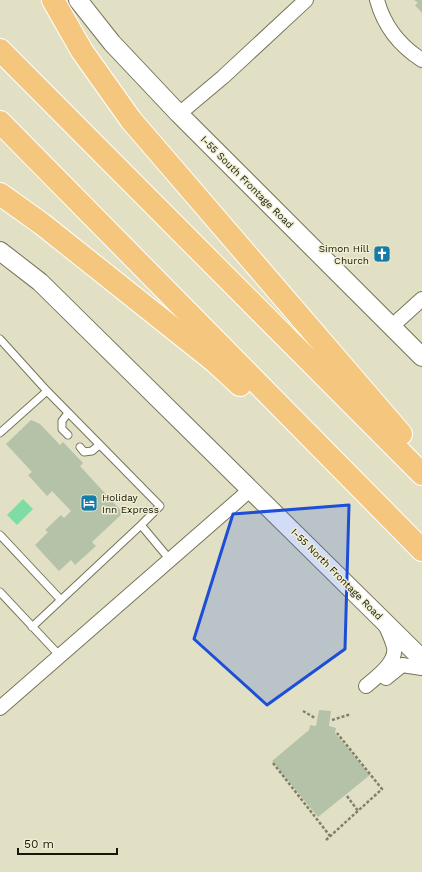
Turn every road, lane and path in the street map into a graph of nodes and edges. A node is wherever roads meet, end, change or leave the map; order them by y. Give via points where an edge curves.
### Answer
1 (53, 0) edge
2 (78, 0) edge
3 (306, 0) edge
4 (377, 0) edge
5 (0, 50) edge
6 (422, 60) edge
7 (179, 114) junction
8 (0, 122) edge
9 (0, 194) edge
10 (0, 251) edge
11 (422, 299) edge
12 (391, 327) junction
13 (0, 339) edge
14 (422, 357) edge
15 (47, 390) junction
16 (68, 413) junction
17 (0, 433) edge
18 (68, 435) dead end
19 (99, 445) junction
20 (80, 447) dead end
21 (422, 457) edge
22 (422, 474) edge
23 (251, 489) junction
24 (385, 513) junction
25 (141, 525) junction
26 (0, 535) edge
27 (422, 550) edge
28 (171, 561) junction
29 (0, 592) edge
30 (61, 600) junction
31 (384, 621) junction
32 (32, 627) junction
33 (60, 656) junction
34 (422, 659) edge
35 (422, 668) edge
36 (0, 708) edge
37 (303, 711) dead end
38 (351, 714) dead end
39 (315, 718) dead end
40 (332, 720) dead end
41 (337, 733) dead end
42 (273, 764) dead end
43 (347, 796) dead end
44 (358, 811) junction
45 (330, 836) junction
46 (326, 840) dead end

1 - 21 highway via 82,51 131,120
2 - 7 street, I-55 South Frontage Road via 112,43
3 - 7 street
4 - 6 street via 392,34 410,53
5 - 22 highway
7 - 12 street, I-55 South Frontage Road
8 - 24 highway
9 - 24 highway via 42,224 214,361
10 - 23 street, I-55 North Frontage Road via 40,282
11 - 12 street
12 - 14 street, I-55 South Frontage Road
13 - 15 lane
15 - 16 lane
15 - 17 lane
16 - 18 lane via 62,421 62,429
16 - 19 lane
19 - 20 lane via 92,451 84,452
19 - 25 lane via 160,506
23 - 28 street
23 - 31 street, I-55 North Frontage Road
24 - 27 highway
25 - 28 lane
25 - 30 lane
26 - 30 lane
28 - 33 street
29 - 32 lane
30 - 32 lane
31 - 34 street, I-55 North Frontage Road
31 - 35 street via 394,648 393,658 369,689 398,667 406,664
32 - 33 lane
33 - 36 street
37 - 39 path
38 - 40 path
41 - 44 path via 382,789
42 - 45 path
43 - 44 path
44 - 45 path
45 - 46 path

